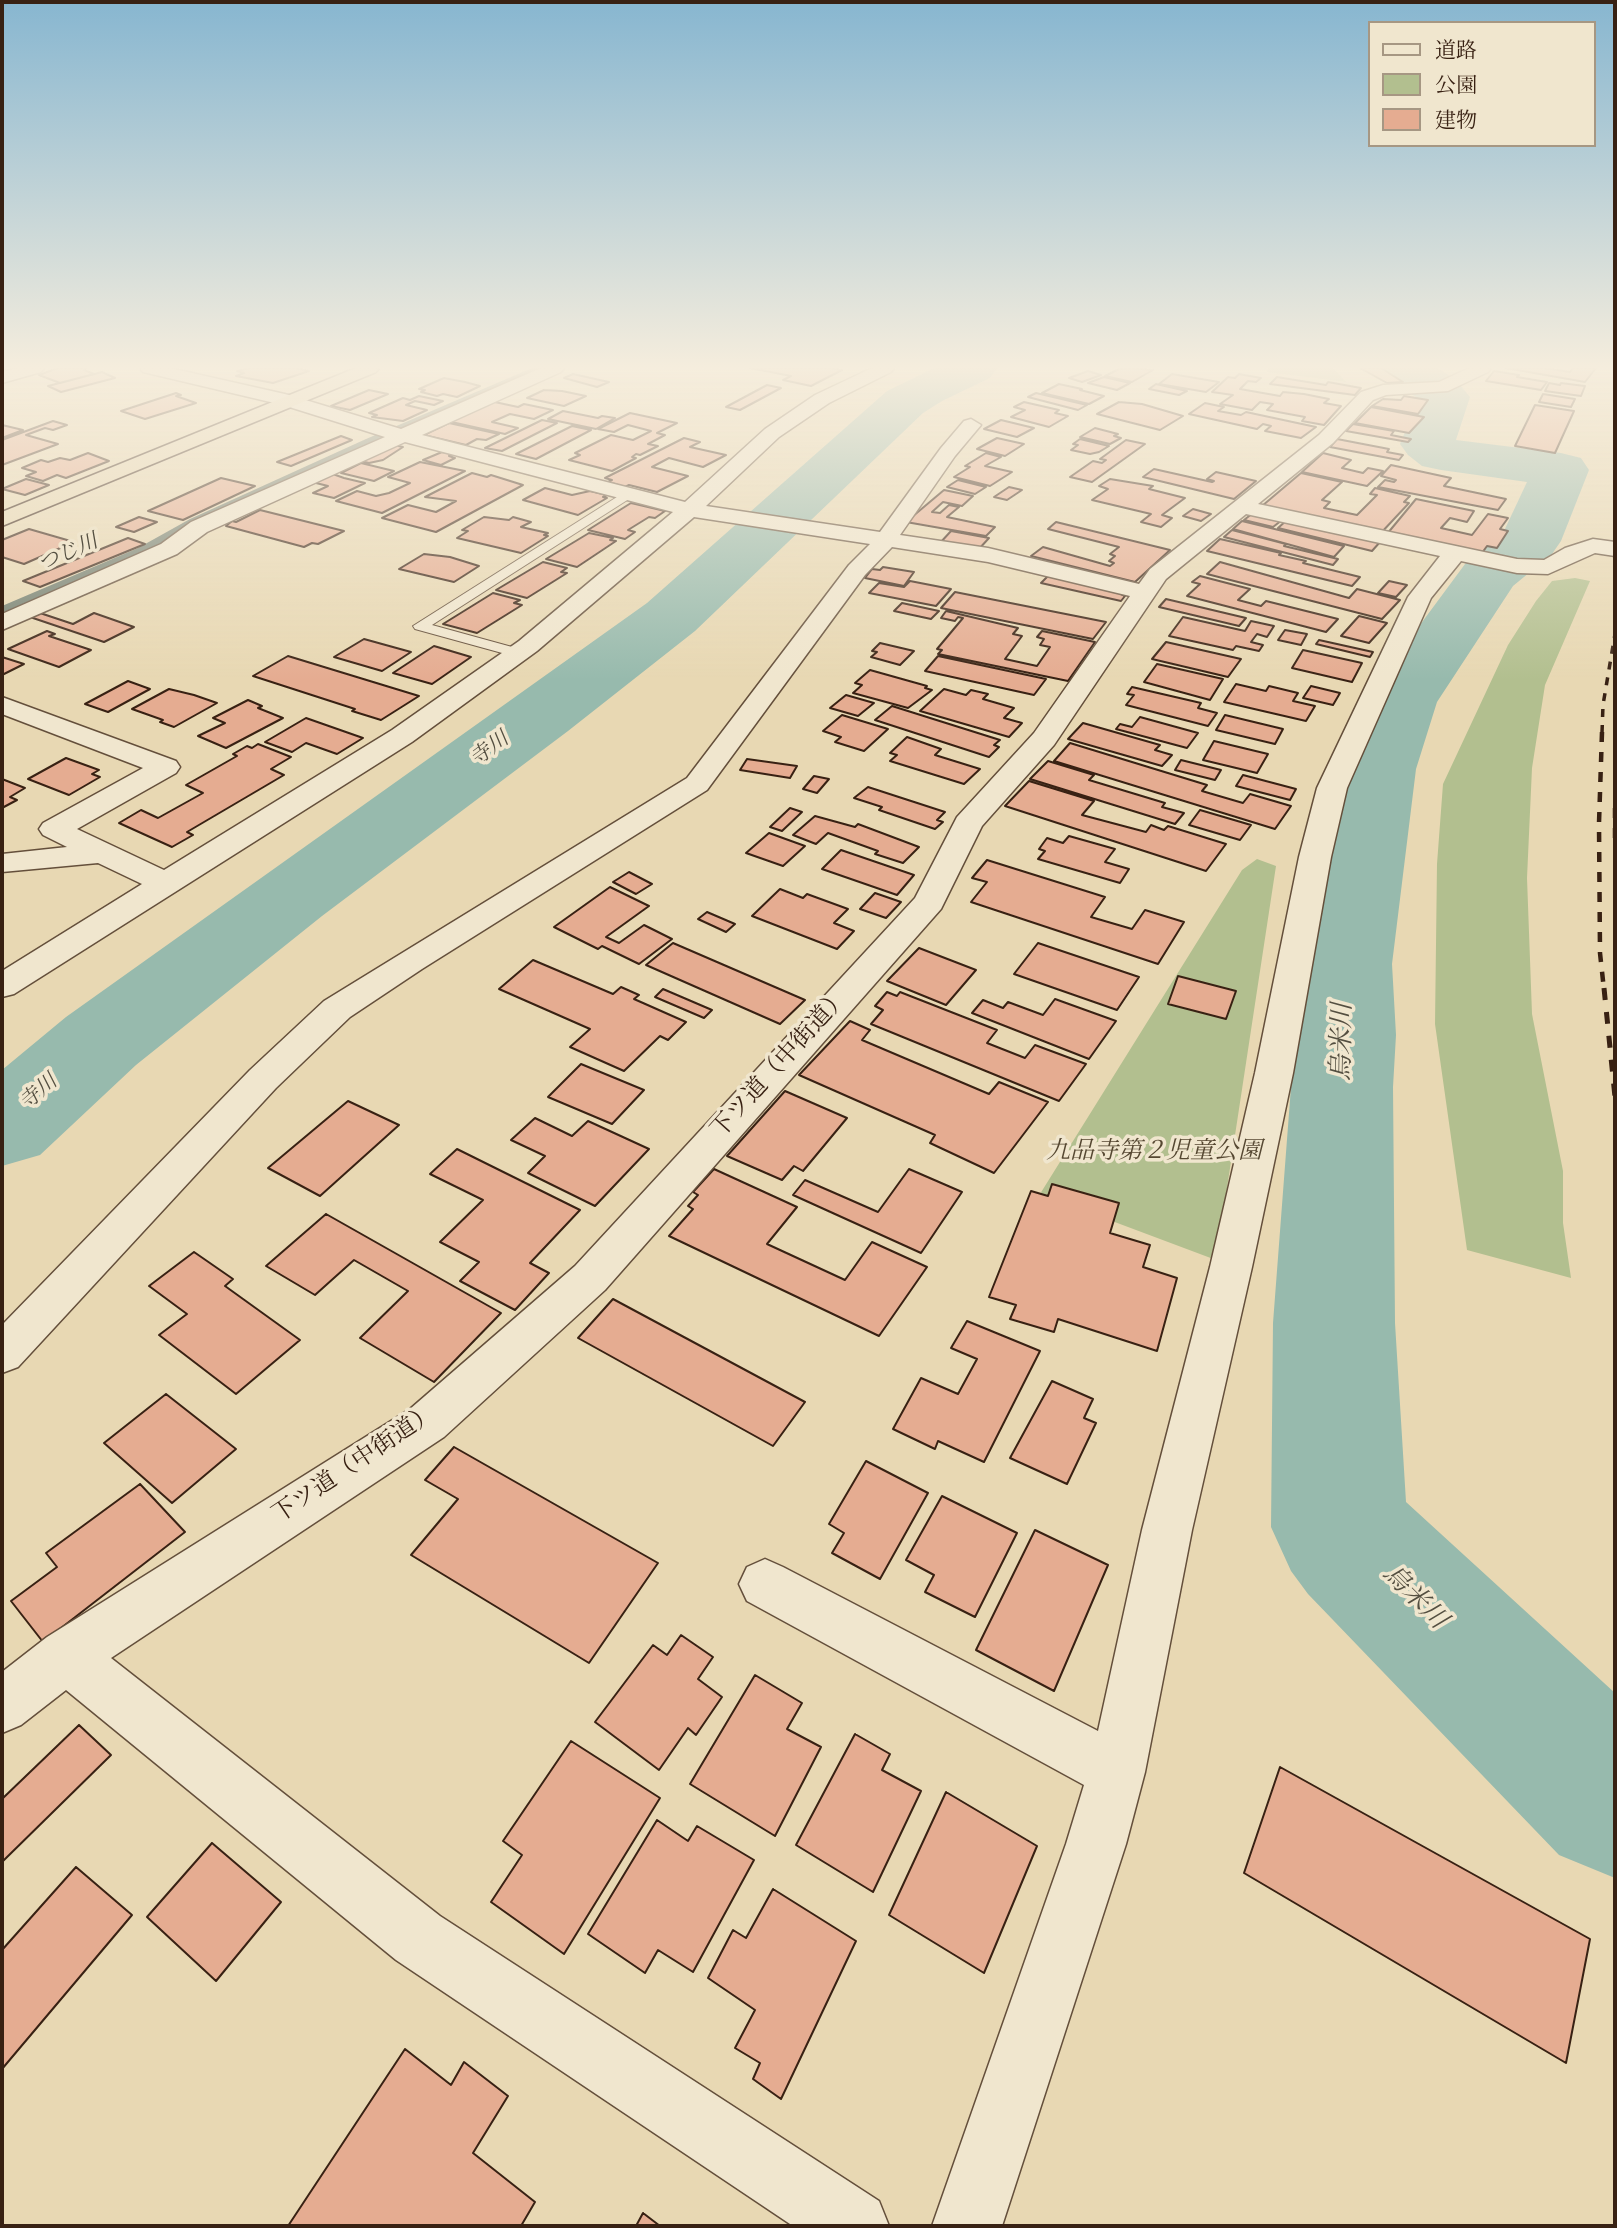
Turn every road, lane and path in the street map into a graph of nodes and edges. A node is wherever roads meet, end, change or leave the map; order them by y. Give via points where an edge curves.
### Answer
1 (118, 472) edge
2 (318, 472) edge
3 (542, 472) edge
4 (734, 472) edge
5 (932, 472) edge
6 (1286, 472) edge
7 (628, 494) junction
8 (1243, 507) junction
9 (695, 511) junction
10 (2, 520) edge
11 (879, 540) junction
12 (1615, 549) edge
13 (1454, 554) junction
14 (1146, 593) junction
15 (2, 623) edge
16 (518, 653) junction
17 (2, 705) edge
18 (101, 853) junction
19 (2, 863) edge
20 (165, 883) junction
21 (2, 986) edge
22 (2, 1354) edge
23 (765, 1584) dead end
24 (65, 1656) junction
25 (2, 1706) edge
26 (1118, 1772) junction
27 (854, 2226) edge
28 (967, 2226) edge

1 - 10 highway
2 - 15 street via 199,527 169,549
3 - 7 street
4 - 9 street
5 - 11 street
6 - 8 street, 下ツ道（中街道）
7 - 9 street
7 - 16 lane via 420,626
8 - 13 street
8 - 14 street, 下ツ道（中街道） via 1158,574
9 - 11 street
9 - 16 street
11 - 14 street via 988,555
11 - 22 street via 697,784 337,1009 263,1079
12 - 13 street via 1593,546 1548,567
13 - 26 street via 1420,597 1332,788 1271,1086 1167,1530
14 - 24 street, 下ツ道（中街道） via 1044,739 968,823 929,902 590,1278 427,1423
16 - 20 street via 402,736
17 - 18 street via 166,767 54,829
18 - 19 street
18 - 20 street
20 - 21 street
23 - 26 street
24 - 25 street, 下ツ道（中街道）
24 - 27 street via 418,1938
26 - 28 street

